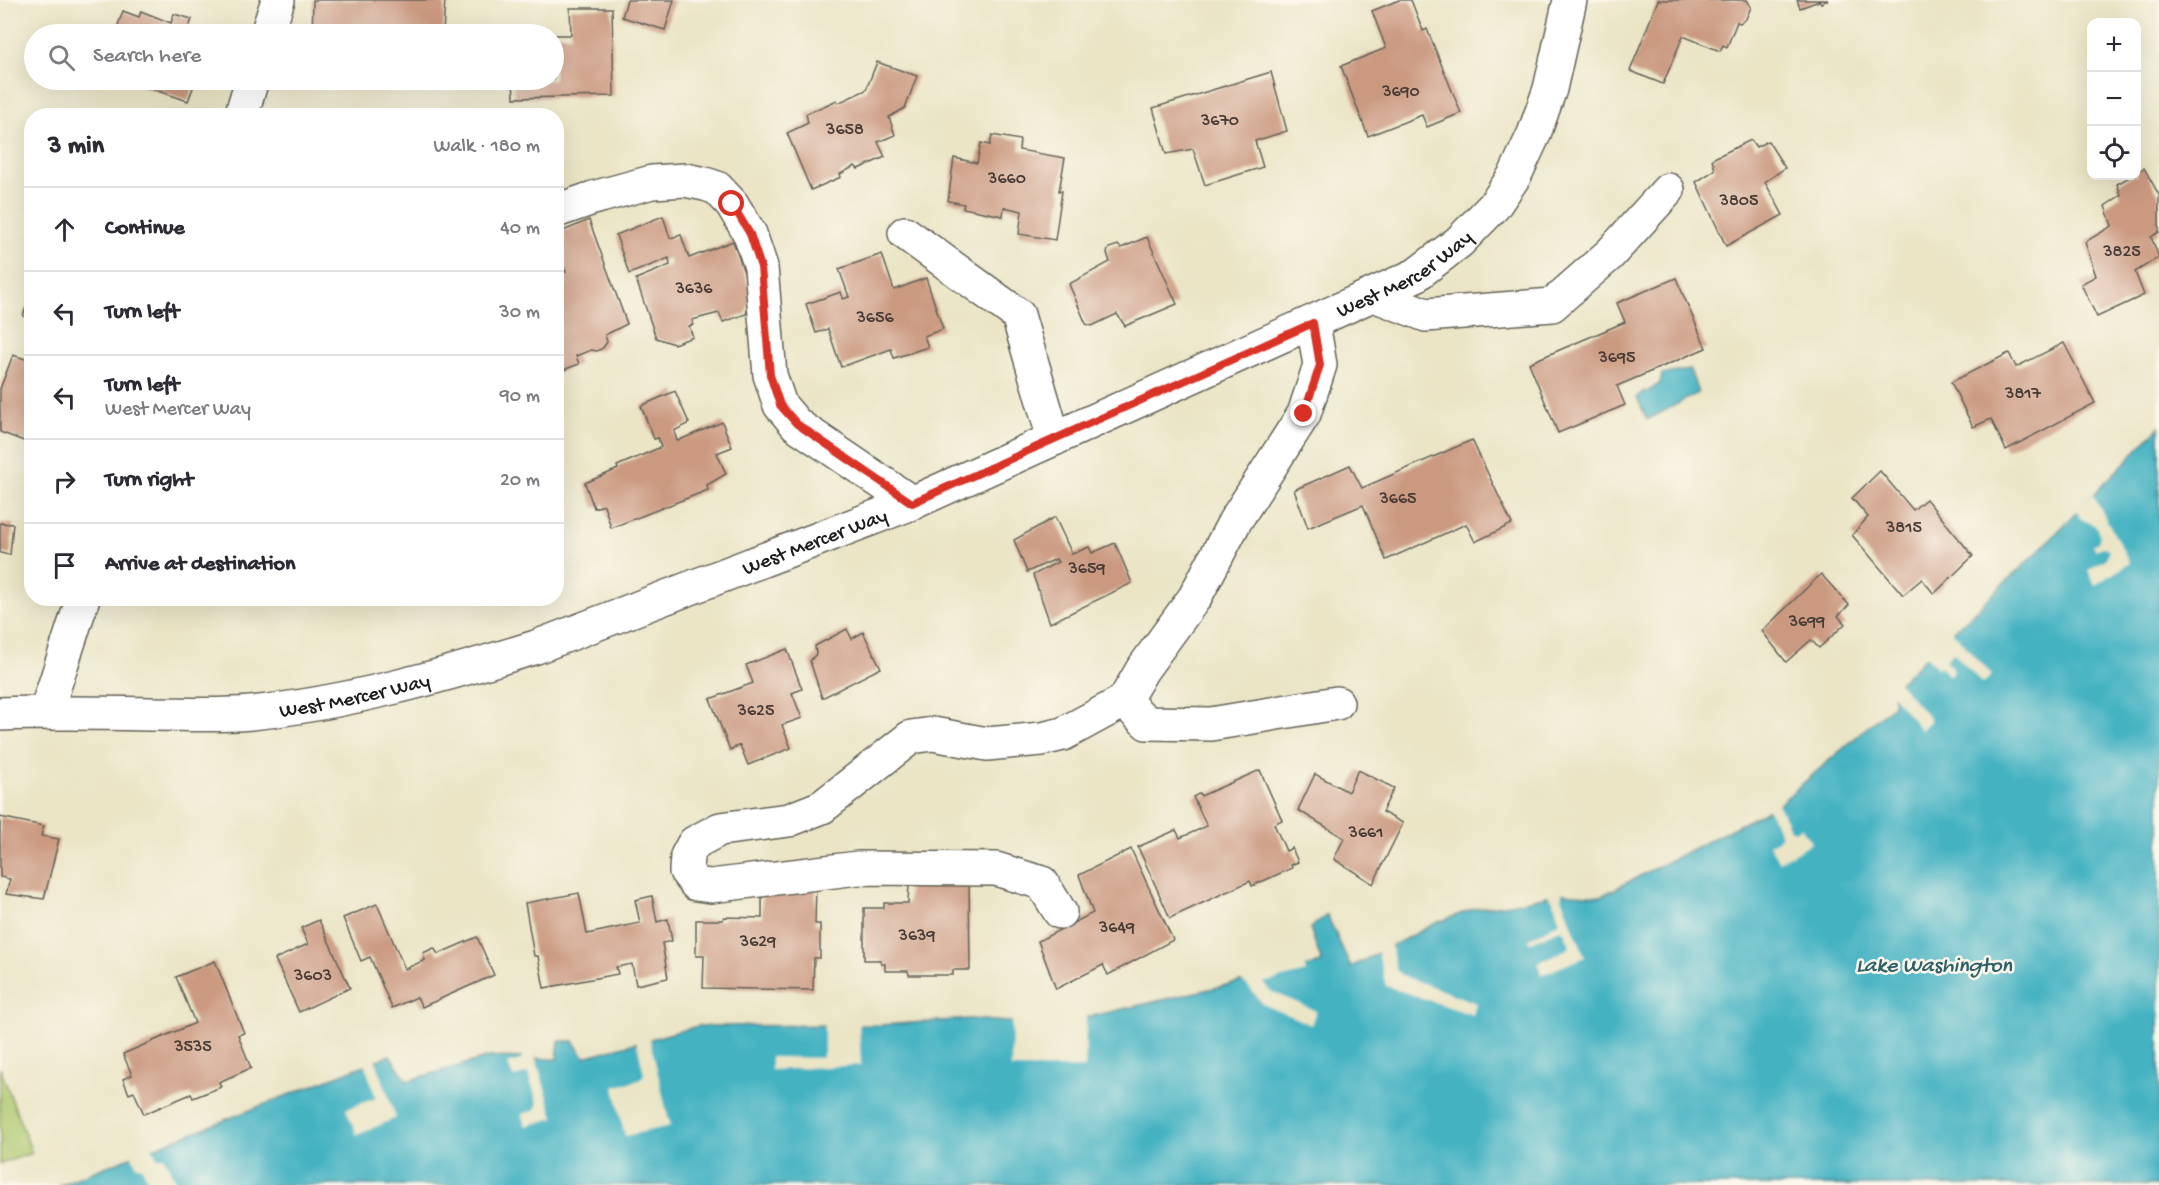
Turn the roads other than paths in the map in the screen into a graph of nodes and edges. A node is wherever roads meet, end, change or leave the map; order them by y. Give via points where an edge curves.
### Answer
1 (278, 0) edge
2 (1569, 1) edge
3 (270, 24) edge
4 (249, 90) edge
5 (243, 108) edge
6 (1668, 190) dead end
7 (564, 208) edge
8 (905, 233) dead end
9 (1374, 295) junction
10 (1313, 323) junction
11 (1054, 439) junction
12 (912, 503) junction
13 (79, 606) edge
14 (1124, 701) junction
15 (1337, 703) dead end
16 (46, 712) junction
17 (0, 714) edge
18 (1060, 912) dead end

1 - 3 street
2 - 9 street, West Mercer Way via 1550,89 1515,175 1494,206 1460,242 1416,275
4 - 5 street
6 - 9 street via 1610,254 1552,305 1426,315
7 - 12 street via 652,182 685,180 717,188 750,234 761,267 770,375 780,405 797,424
8 - 11 street via 1018,315
9 - 10 street, West Mercer Way
10 - 11 street, West Mercer Way
10 - 14 street via 1320,365 1304,414 1235,520 1196,597
11 - 12 street, West Mercer Way
12 - 16 street, West Mercer Way via 536,647 324,703 250,713
13 - 16 street
14 - 15 street via 1147,723 1211,724
14 - 18 street via 1063,734 1042,739 987,744 933,734 910,737 822,807 789,820 720,829 694,843 687,856 686,871 696,884 711,886 858,868 996,869 1042,884
16 - 17 street, West Mercer Way

